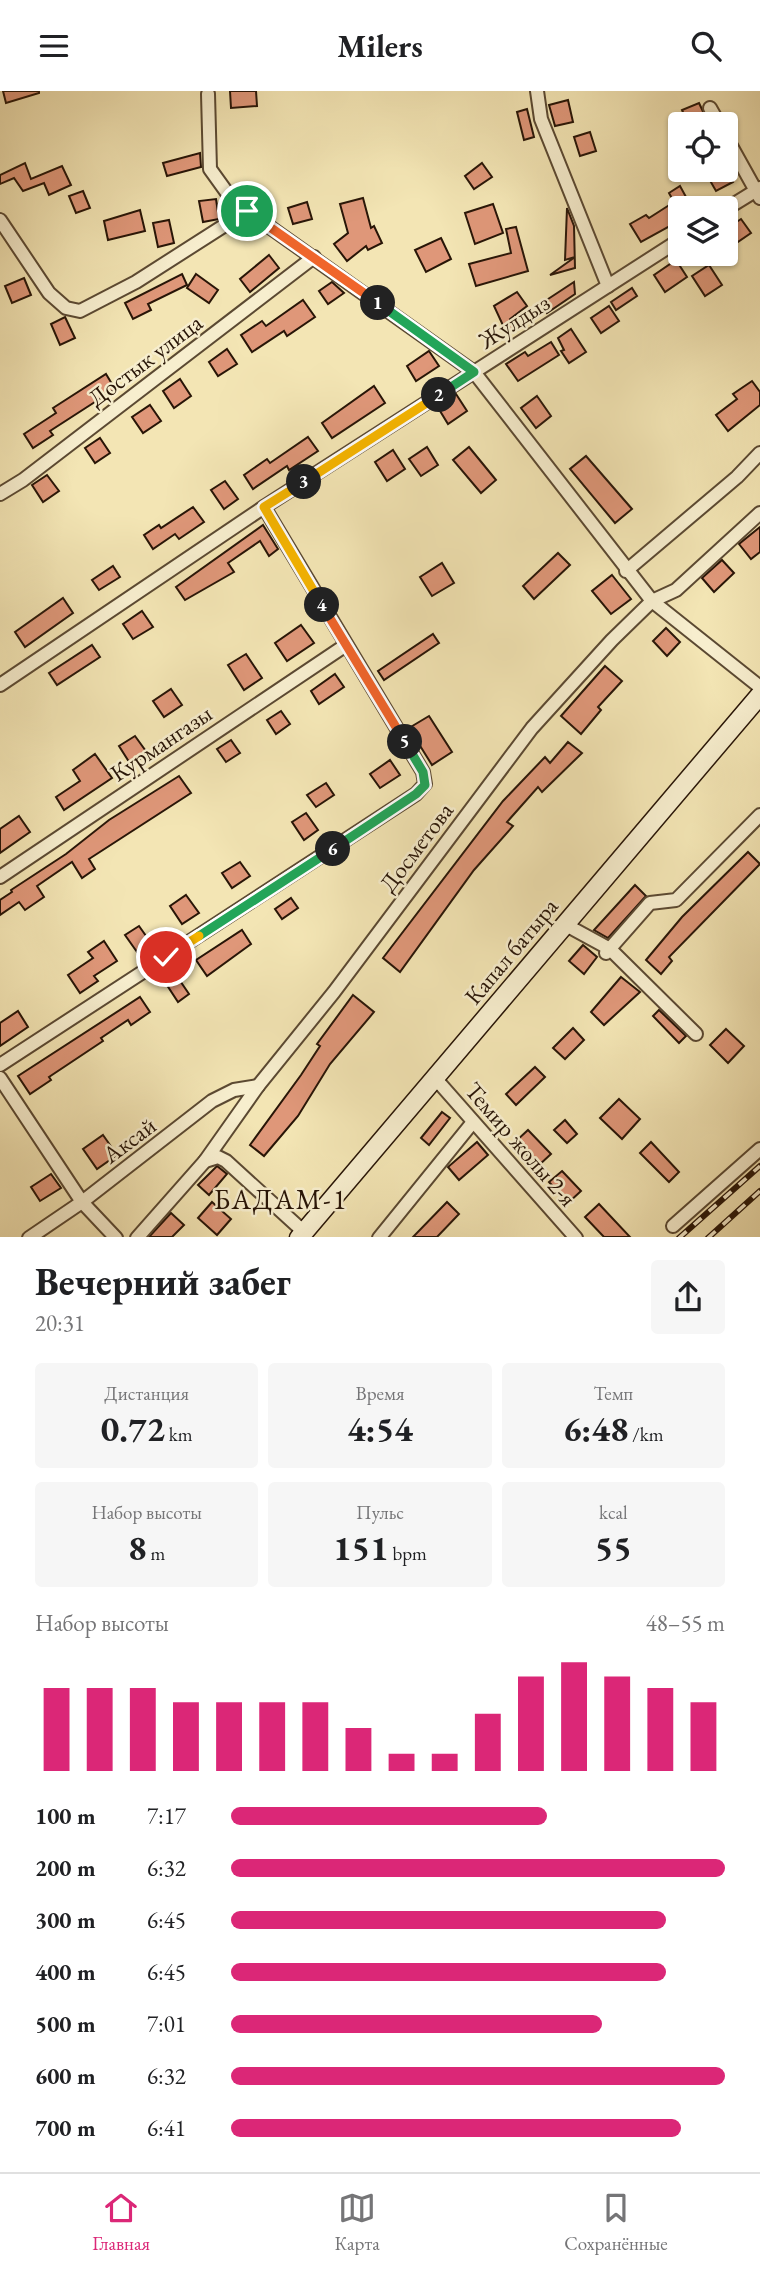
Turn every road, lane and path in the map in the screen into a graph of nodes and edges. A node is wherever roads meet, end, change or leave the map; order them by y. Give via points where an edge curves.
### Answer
1 (537, 91) edge
2 (208, 94) dead end
3 (710, 108) dead end
4 (712, 112) edge
5 (738, 157) edge
6 (759, 192) edge
7 (738, 203) edge
8 (247, 211) junction
9 (0, 220) edge
10 (668, 247) edge
11 (314, 257) junction
12 (608, 285) junction
13 (474, 372) junction
14 (760, 453) edge
15 (0, 494) edge
16 (264, 507) junction
17 (760, 513) edge
18 (626, 571) junction
19 (652, 601) junction
20 (346, 645) junction
21 (0, 685) edge
22 (760, 687) edge
23 (760, 695) edge
24 (760, 815) edge
25 (0, 877) edge
26 (566, 925) junction
27 (608, 951) junction
28 (696, 1034) dead end
29 (0, 1065) edge
30 (0, 1078) edge
31 (435, 1078) junction
32 (258, 1086) junction
33 (473, 1122) junction
34 (760, 1149) edge
35 (205, 1161) junction
36 (82, 1202) junction
37 (673, 1226) dead end
38 (302, 1235) edge
39 (29, 1237) edge
40 (116, 1237) edge
41 (137, 1237) edge
42 (379, 1237) edge
43 (576, 1237) edge

1 - 12 street via 541,119
2 - 8 street via 210,169 233,201
3 - 4 street
5 - 6 street
6 - 7 street
8 - 9 street via 136,282 80,310 66,308 49,293
8 - 11 street
10 - 12 street, Жулдыз
11 - 13 street
11 - 15 street, Достык улица
12 - 13 street, Жулдыз
13 - 16 street, Жулдыз
13 - 18 street
14 - 18 street
16 - 20 street
16 - 21 street, Жулдыз
17 - 19 street, Досметова via 676,590
18 - 19 street
19 - 22 street
19 - 32 street, Досметова via 532,728
20 - 25 street, Курмангазы
20 - 29 street via 423,772 425,785
23 - 26 main road, Капал батыра
24 - 27 street via 676,900 650,903
26 - 27 street
26 - 31 main road, Капал батыра
27 - 28 street
30 - 36 street
31 - 33 street, Темир жолы 2-я
31 - 38 main road, Капал батыра
32 - 35 street, Досметова
32 - 36 street, Аксай via 234,1090 212,1101
33 - 42 street
33 - 43 street, Темир жолы 2-я
34 - 37 street
35 - 38 street via 218,1157 226,1161
35 - 41 street, Досметова
36 - 39 street, Аксай
36 - 40 street

